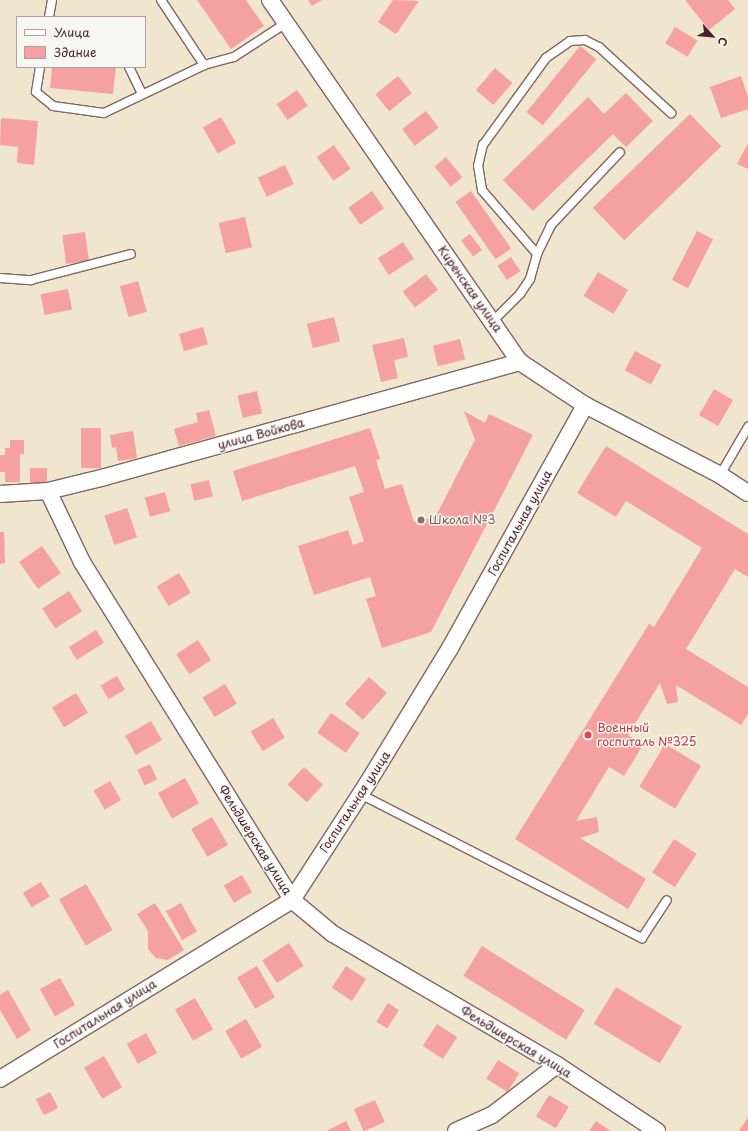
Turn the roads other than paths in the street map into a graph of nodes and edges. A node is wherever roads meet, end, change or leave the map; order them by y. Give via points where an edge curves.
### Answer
1 (52, 0) edge
2 (161, 0) edge
3 (270, 0) edge
4 (49, 16) edge
5 (286, 23) junction
6 (204, 65) junction
7 (40, 68) edge
8 (130, 68) edge
9 (142, 94) junction
10 (671, 113) dead end
11 (620, 152) dead end
12 (131, 254) dead end
13 (536, 254) junction
14 (0, 278) edge
15 (492, 322) junction
16 (520, 362) junction
17 (585, 405) junction
18 (748, 427) edge
19 (720, 475) junction
20 (48, 491) junction
21 (748, 493) edge
22 (0, 494) edge
23 (360, 794) junction
24 (292, 900) junction
25 (667, 900) dead end
26 (557, 1065) junction
27 (0, 1079) edge
28 (456, 1131) edge
29 (657, 1131) edge

1 - 4 lane
2 - 6 lane
3 - 5 street, Киренская улица
5 - 6 lane via 234,57
5 - 15 street, Киренская улица
6 - 9 lane
7 - 9 lane via 36,92 53,106 104,113
8 - 9 lane
10 - 13 lane via 599,47 585,40 570,41 546,58 484,145 478,166 482,190
11 - 13 lane via 550,225
12 - 14 lane via 31,280
13 - 15 lane via 530,279 520,294
15 - 16 street, Киренская улица
16 - 17 street, Киренская улица
16 - 20 street, улица Войкова
17 - 19 street, Киренская улица
17 - 23 street, Госпитальная улица via 450,648
18 - 19 lane
19 - 21 street, Киренская улица
20 - 22 street, улица Войкова
20 - 24 street, Фельдшерская улица via 82,562
23 - 24 street, Госпитальная улица
23 - 25 lane via 642,938
24 - 26 street, Фельдшерская улица via 333,934
24 - 27 street, Госпитальная улица
26 - 28 street via 492,1114
26 - 29 street, Фельдшерская улица

